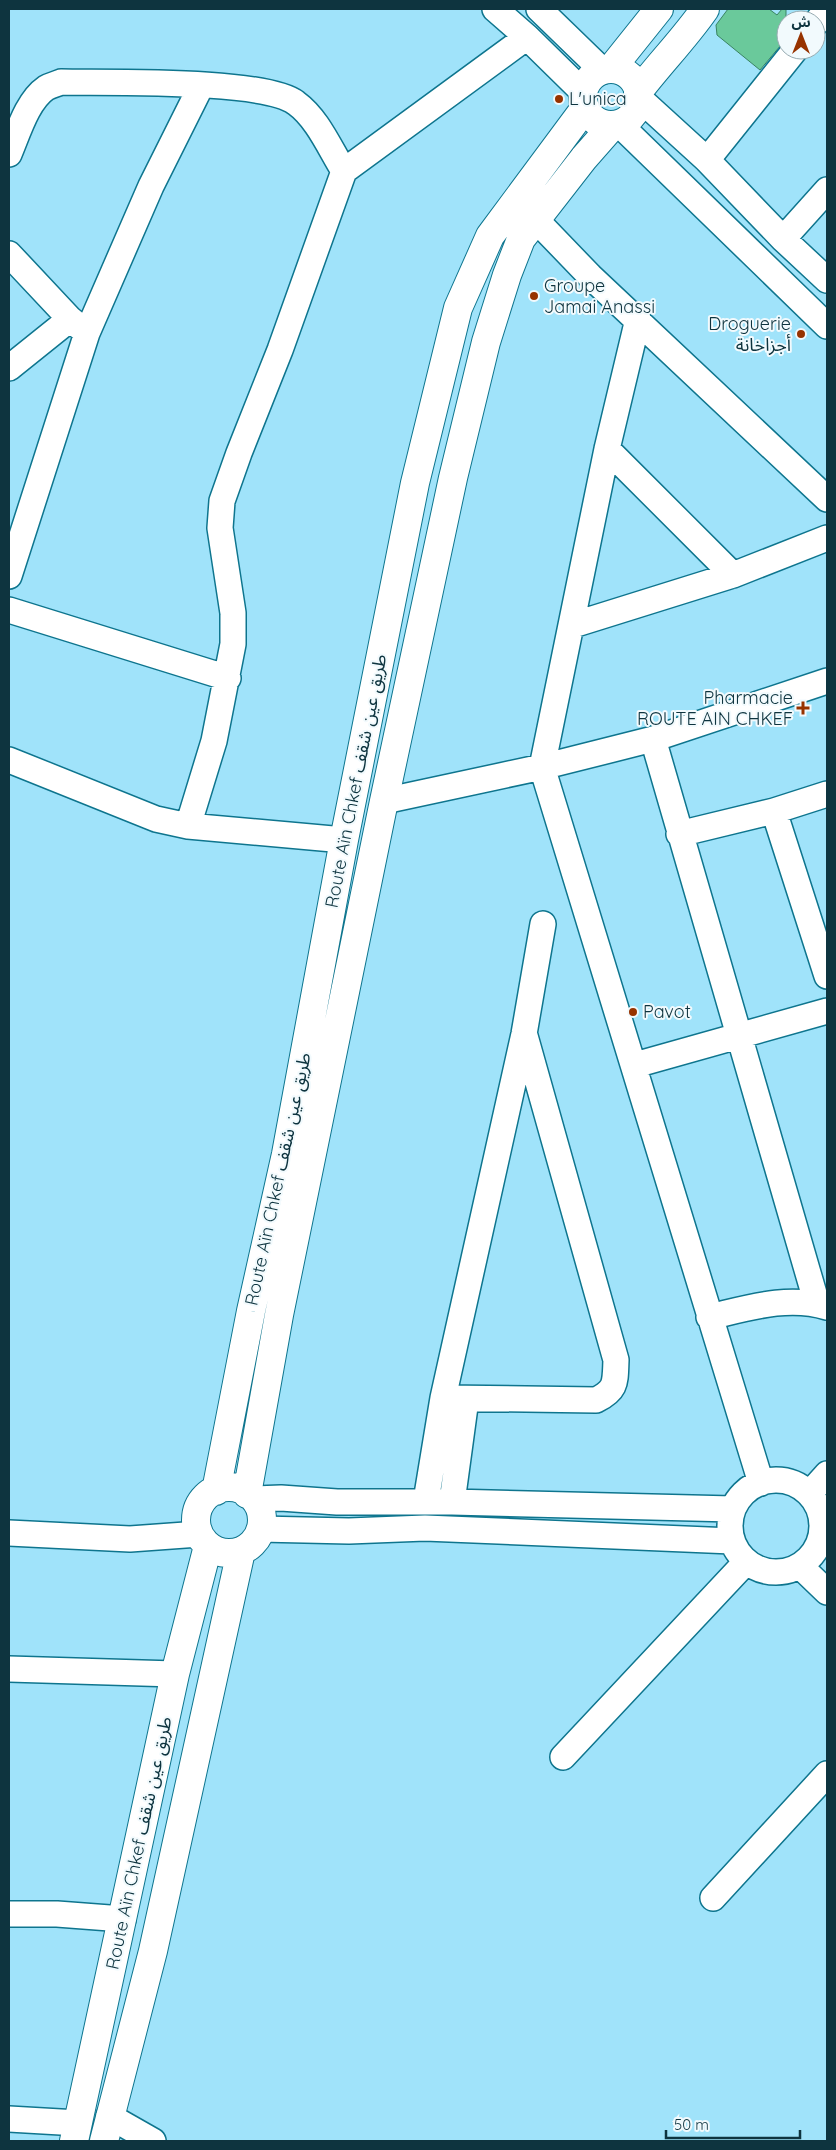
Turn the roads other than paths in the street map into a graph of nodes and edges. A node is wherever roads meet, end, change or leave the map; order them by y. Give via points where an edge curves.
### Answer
1 (495, 9) edge
2 (539, 9) edge
3 (659, 9) edge
4 (705, 9) edge
5 (527, 37) junction
6 (787, 60) edge
7 (607, 70) junction
8 (201, 86) junction
9 (639, 95) junction
10 (584, 100) junction
11 (616, 125) junction
12 (9, 154) edge
13 (707, 160) junction
14 (344, 171) junction
15 (827, 190) edge
16 (536, 220) junction
17 (783, 239) junction
18 (9, 254) edge
19 (827, 280) edge
20 (638, 319) junction
21 (78, 326) junction
22 (827, 326) edge
23 (9, 368) edge
24 (607, 449) junction
25 (827, 499) edge
26 (827, 538) edge
27 (733, 575) junction
28 (9, 576) edge
29 (9, 610) edge
30 (572, 626) junction
31 (228, 678) junction
32 (827, 681) edge
33 (653, 739) junction
34 (9, 760) edge
35 (542, 767) junction
36 (827, 794) edge
37 (384, 801) junction
38 (774, 811) junction
39 (188, 826) junction
40 (680, 834) junction
41 (344, 840) junction
42 (543, 924) dead end
43 (827, 976) edge
44 (827, 1011) edge
45 (524, 1034) junction
46 (738, 1035) junction
47 (635, 1065) junction
48 (822, 1305) edge
49 (709, 1317) junction
50 (454, 1399) junction
51 (827, 1474) edge
52 (761, 1482) junction
53 (216, 1490) junction
54 (809, 1494) junction
55 (250, 1496) junction
56 (426, 1501) junction
57 (452, 1502) junction
58 (733, 1509) junction
59 (260, 1529) junction
60 (9, 1533) edge
61 (204, 1540) junction
62 (732, 1541) junction
63 (824, 1543) edge
64 (241, 1551) junction
65 (746, 1562) junction
66 (800, 1566) junction
67 (827, 1592) edge
68 (9, 1669) edge
69 (175, 1674) junction
70 (563, 1757) dead end
71 (827, 1774) edge
72 (713, 1898) dead end
73 (9, 1914) edge
74 (122, 1919) junction
75 (9, 2119) edge
76 (106, 2129) edge
77 (76, 2132) edge
78 (153, 2141) edge

1 - 5 street
2 - 7 street
3 - 7 main road
4 - 9 main road
5 - 10 street
5 - 14 street
6 - 13 street
7 - 9 main road via 619,71 632,79
7 - 10 main road via 590,79
8 - 12 street via 61,82 37,97
8 - 14 street via 249,88 276,93 296,102 311,118
8 - 21 street
9 - 11 main road via 631,117
9 - 13 street
10 - 11 main road via 596,121
10 - 41 main road, Route Aïn Chkef طريق عين شقف via 490,236 458,308 415,483
11 - 16 main road, Route Aïn Chkef طريق عين شقف via 584,158
11 - 22 street
13 - 17 street
14 - 31 street via 222,501 220,528 233,613
15 - 17 street
16 - 20 street via 590,276
16 - 37 main road, Route Aïn Chkef طريق عين شقف via 521,239 486,342
17 - 19 street
18 - 21 street
20 - 24 street
20 - 25 street
21 - 23 street
21 - 28 street
24 - 27 street
24 - 30 street
26 - 27 street
27 - 30 street
29 - 31 street
30 - 35 street
31 - 39 street via 214,741
32 - 33 street
33 - 35 street
33 - 40 street
34 - 39 street via 156,819
35 - 37 street
35 - 47 street
36 - 38 street
37 - 55 main road, Route Aïn Chkef طريق عين شقف via 279,1315
38 - 40 street
38 - 43 street
39 - 41 street
40 - 46 street
41 - 53 main road, Route Aïn Chkef طريق عين شقف via 286,1154
42 - 45 street
44 - 46 street
45 - 50 street
45 - 50 street via 616,1360 615,1384 608,1394 596,1400
46 - 47 street
46 - 48 street
47 - 49 street
48 - 49 street via 792,1301
49 - 52 street
50 - 56 street
50 - 57 street
51 - 54 street
52 - 54 street via 784,1481
52 - 58 street via 742,1494
53 - 55 main road via 232,1488
53 - 61 main road via 199,1507 196,1521
54 - 63 street via 822,1518
55 - 56 street via 337,1502
55 - 59 main road via 260,1511
56 - 57 street
57 - 58 street
58 - 62 street via 730,1524
59 - 62 street via 348,1531 425,1528
59 - 64 main road via 254,1541
60 - 61 street
61 - 64 main road via 224,1553
61 - 69 main road, Route Aïn Chkef طريق عين شقف
62 - 65 street
63 - 66 street
64 - 76 main road, Route Aïn Chkef طريق عين شقف via 153,1952
65 - 66 street via 763,1571 776,1573
65 - 70 street
66 - 67 street
68 - 69 street
69 - 74 main road, Route Aïn Chkef طريق عين شقف
71 - 72 street
73 - 74 street
74 - 77 main road, Route Aïn Chkef طريق عين شقف
75 - 77 street
76 - 78 street

